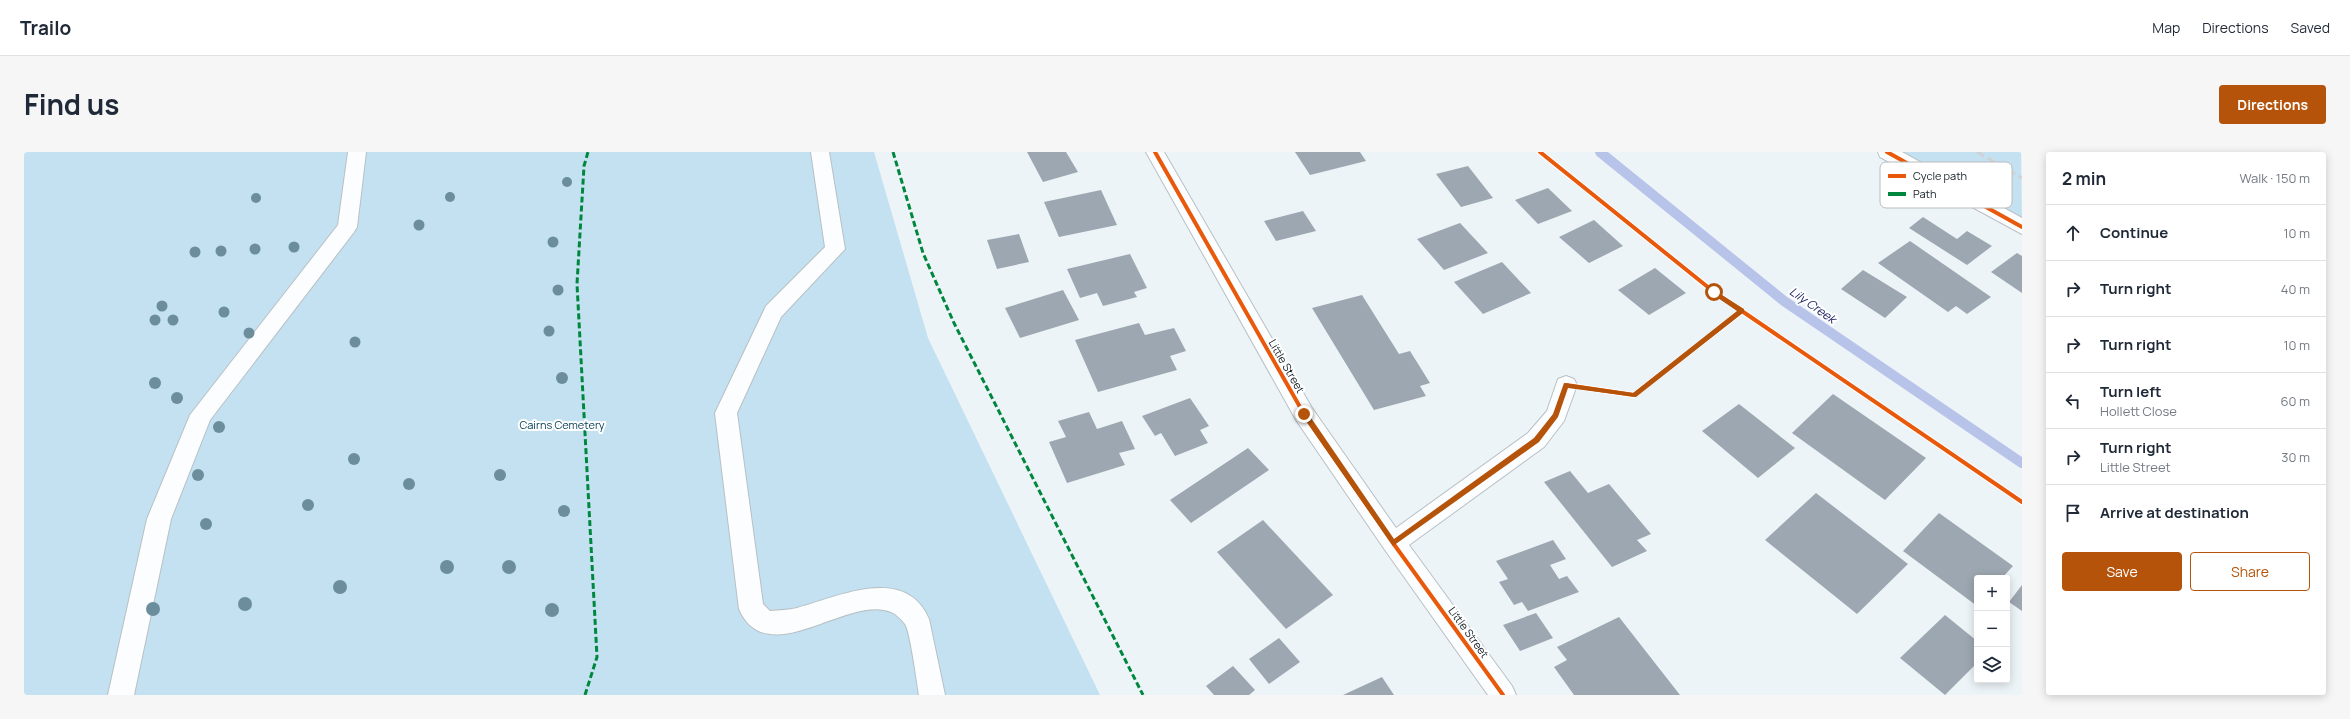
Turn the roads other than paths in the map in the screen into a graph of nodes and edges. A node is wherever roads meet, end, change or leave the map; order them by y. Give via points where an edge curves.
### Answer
1 (357, 152) edge
2 (820, 152) edge
3 (1155, 152) edge
4 (1887, 152) edge
5 (1905, 162) edge
6 (1988, 208) edge
7 (2022, 227) edge
8 (1566, 385) dead end
9 (1393, 543) junction
10 (121, 695) edge
11 (932, 695) edge
12 (1503, 695) edge

1 - 10 street via 347,226 201,415 159,519
2 - 11 street via 835,248 772,312 726,413 751,609 765,623 795,620 870,598 897,601 917,619
3 - 9 street, Little Street via 1304,414
4 - 5 street
6 - 7 street
8 - 9 street via 1556,415 1536,440
9 - 12 street, Little Street

